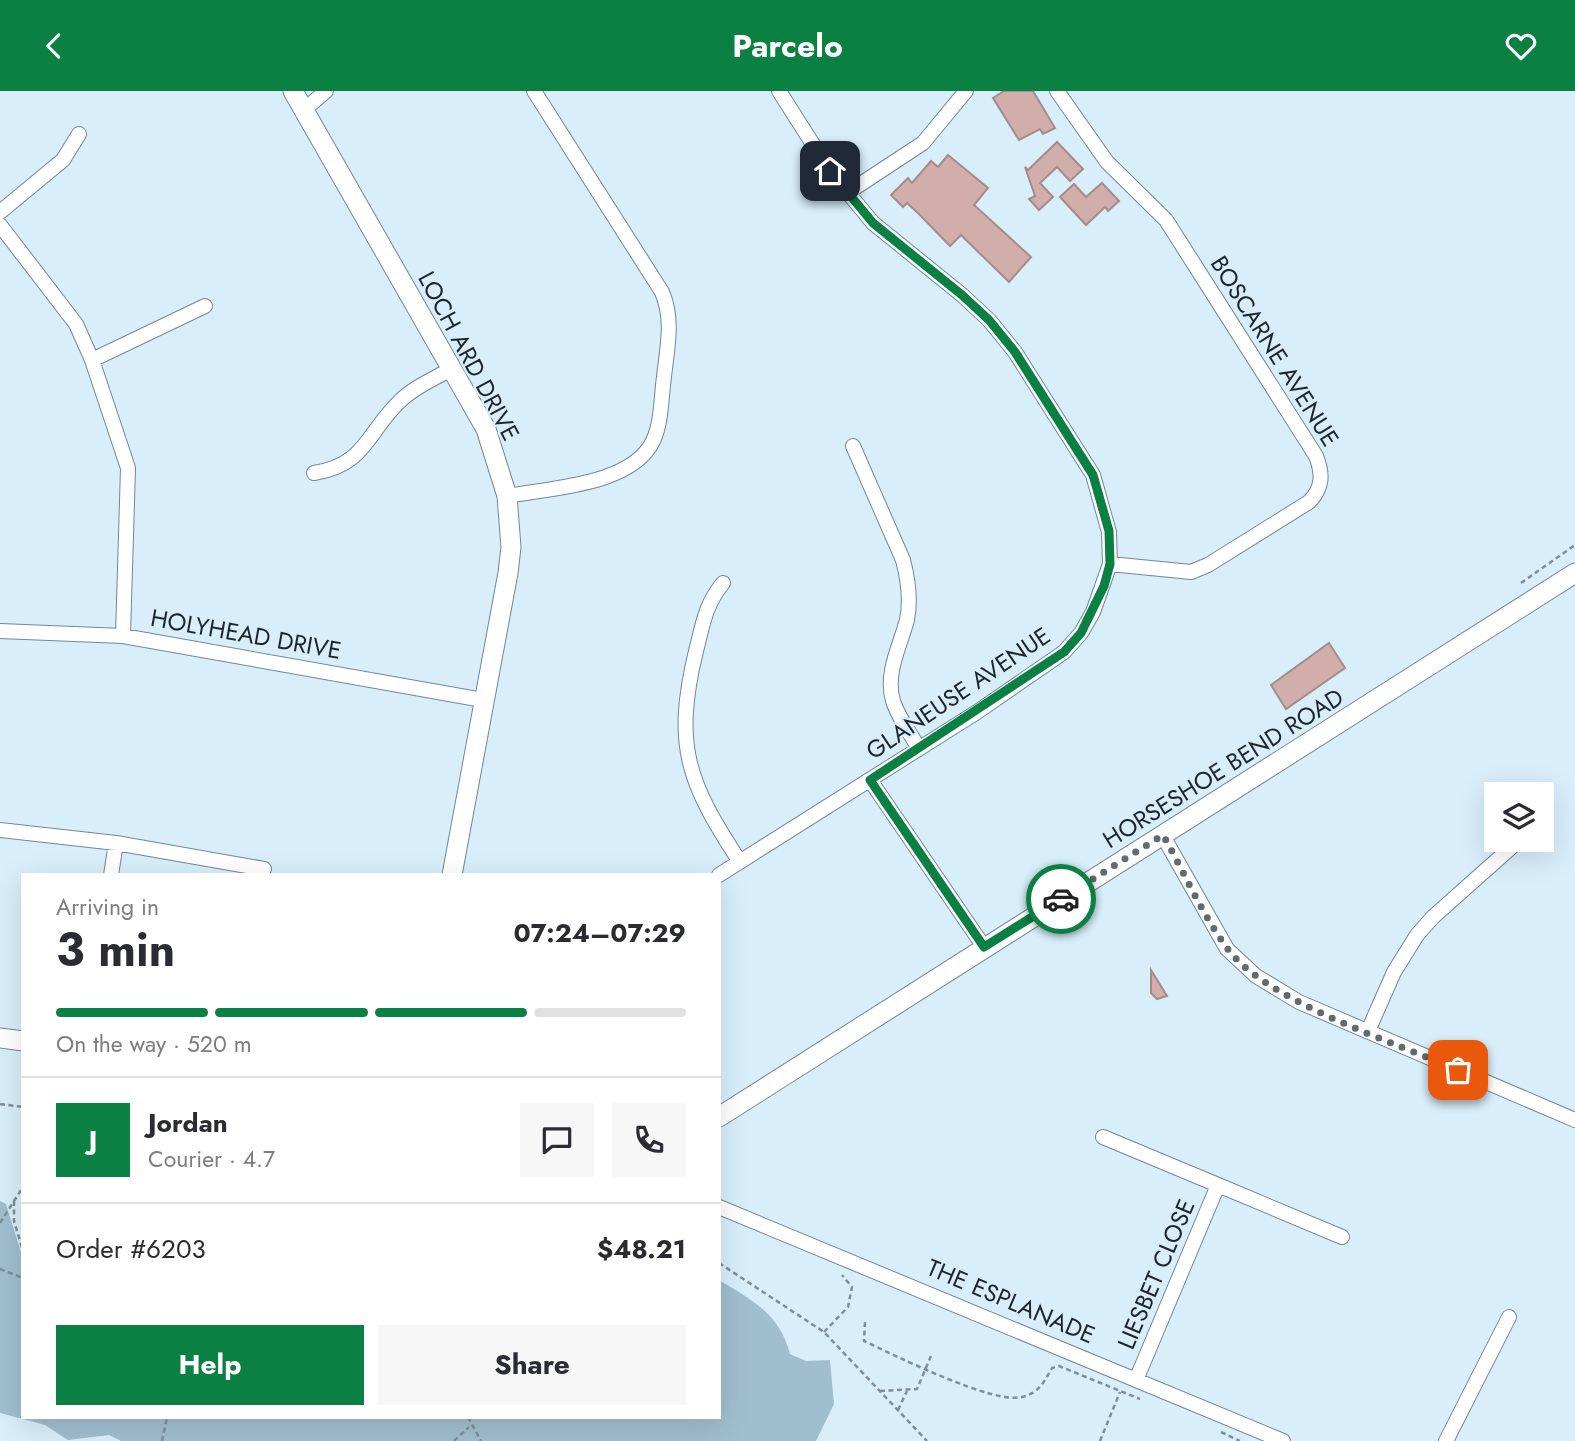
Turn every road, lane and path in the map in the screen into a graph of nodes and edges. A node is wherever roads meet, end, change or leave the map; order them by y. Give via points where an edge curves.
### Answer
1 (293, 91) edge
2 (326, 91) edge
3 (534, 91) edge
4 (779, 91) edge
5 (966, 91) edge
6 (1057, 91) edge
7 (304, 110) junction
8 (79, 134) dead end
9 (847, 193) junction
10 (0, 212) edge
11 (0, 225) edge
12 (205, 306) dead end
13 (92, 360) junction
14 (452, 369) junction
15 (853, 446) dead end
16 (314, 473) dead end
17 (508, 496) junction
18 (1575, 545) edge
19 (1110, 564) junction
20 (1575, 573) edge
21 (723, 583) dead end
22 (1521, 583) dead end
23 (0, 631) edge
24 (123, 636) junction
25 (483, 700) junction
26 (919, 749) junction
27 (870, 780) junction
28 (0, 830) edge
29 (1163, 835) junction
30 (116, 843) junction
31 (1505, 852) edge
32 (740, 862) junction
33 (264, 869) dead end
34 (111, 873) edge
35 (452, 873) edge
36 (721, 874) edge
37 (984, 947) junction
38 (1367, 1031) junction
39 (0, 1038) edge
40 (21, 1041) edge
41 (0, 1104) edge
42 (21, 1107) edge
43 (721, 1116) edge
44 (1575, 1120) edge
45 (1103, 1136) dead end
46 (1218, 1185) junction
47 (21, 1190) edge
48 (14, 1201) junction
49 (721, 1208) edge
50 (0, 1223) edge
51 (1342, 1237) dead end
52 (21, 1244) edge
53 (721, 1264) edge
54 (0, 1269) edge
55 (835, 1271) dead end
56 (21, 1277) edge
57 (1509, 1317) dead end
58 (865, 1322) dead end
59 (824, 1332) junction
60 (931, 1356) dead end
61 (926, 1371) junction
62 (1136, 1380) junction
63 (880, 1391) junction
64 (908, 1391) junction
65 (898, 1410) junction
66 (167, 1419) edge
67 (468, 1419) edge
68 (470, 1426) junction
69 (162, 1441) edge
70 (454, 1441) edge
71 (481, 1441) edge
72 (927, 1441) edge
73 (1100, 1441) edge
74 (1283, 1441) edge
75 (1446, 1441) edge

1 - 7 street, LOCH ARD DRIVE
2 - 7 street
3 - 17 street via 662,292 669,332 656,434 638,461 621,473
4 - 9 street, GLANEUSE AVENUE
5 - 9 street via 923,143
6 - 19 street, BOSCARNE AVENUE via 1107,162 1166,220 1322,469 1317,494 1309,502 1208,565 1175,573
7 - 14 street, LOCH ARD DRIVE
8 - 10 street via 64,160
9 - 19 street, GLANEUSE AVENUE via 873,223 989,320 1015,352 1093,475 1109,531
11 - 13 street via 75,324
12 - 13 street
13 - 24 street via 128,468
14 - 16 street via 397,403 370,441 346,464
14 - 17 street, LOCH ARD DRIVE via 486,429
15 - 26 street via 908,579 907,618 891,681 893,701
17 - 25 street, LOCH ARD DRIVE via 511,547
18 - 22 path
19 - 26 street, GLANEUSE AVENUE via 1093,612 1064,652
20 - 29 street, HORSESHOE BEND ROAD
21 - 32 street via 709,600 688,684 687,757 697,791
23 - 24 street, HOLYHEAD DRIVE
24 - 25 street, HOLYHEAD DRIVE
25 - 35 street, LOCH ARD DRIVE
26 - 27 street, GLANEUSE AVENUE
27 - 32 street, GLANEUSE AVENUE
27 - 37 street
28 - 30 street
29 - 37 street, HORSESHOE BEND ROAD
29 - 38 street via 1227,949 1240,962 1281,993
30 - 33 street
30 - 34 street
31 - 38 street via 1417,935
32 - 36 street, GLANEUSE AVENUE
37 - 43 street, HORSESHOE BEND ROAD
38 - 44 street
39 - 40 street
41 - 42 path
45 - 46 street, LIESBET CLOSE
46 - 51 street, LIESBET CLOSE
46 - 62 street, LIESBET CLOSE
47 - 48 path
48 - 50 path
48 - 52 path
49 - 62 street, THE ESPLANADE
53 - 59 path
54 - 56 path
55 - 59 path via 847,1277 852,1287 848,1307
57 - 75 street
58 - 61 path via 864,1341
59 - 63 path
60 - 61 path
61 - 64 path via 917,1389
61 - 73 path via 997,1398 1021,1398 1041,1389 1052,1368 1059,1366 1120,1392
62 - 74 street, THE ESPLANADE
63 - 64 path
63 - 65 path
64 - 65 path
65 - 72 path
66 - 69 path
67 - 68 path
68 - 70 path
68 - 71 path

